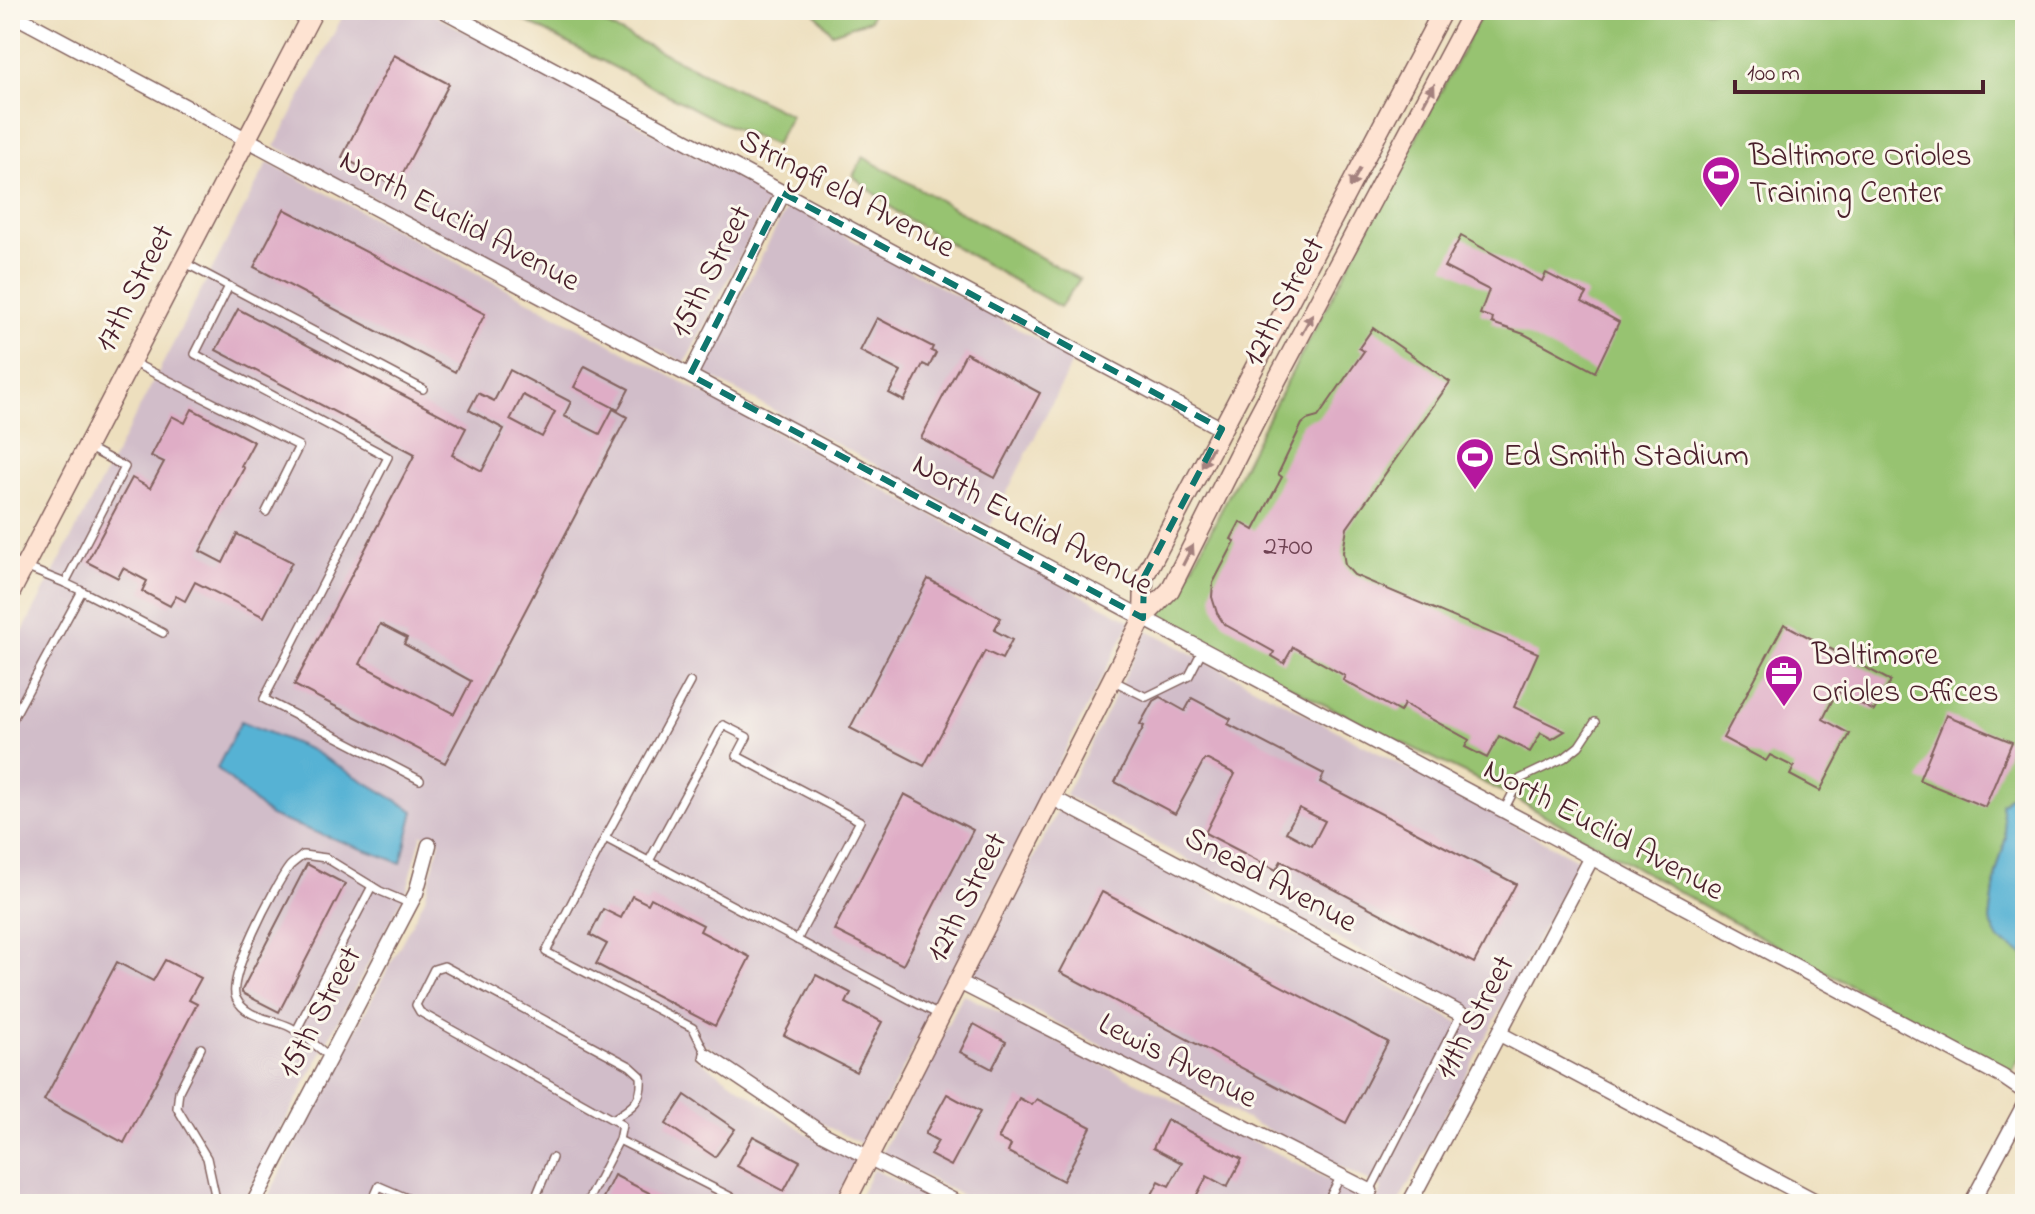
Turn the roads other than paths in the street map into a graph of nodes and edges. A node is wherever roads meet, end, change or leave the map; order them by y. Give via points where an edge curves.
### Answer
1 (314, 10) edge
2 (443, 10) edge
3 (1443, 10) edge
4 (1473, 10) edge
5 (10, 13) edge
6 (246, 141) junction
7 (783, 193) junction
8 (183, 262) junction
9 (229, 286) junction
10 (132, 362) junction
11 (690, 375) junction
12 (423, 389) dead end
13 (1222, 429) junction
14 (87, 447) junction
15 (266, 512) dead end
16 (17, 565) edge
17 (65, 583) junction
18 (82, 591) junction
19 (10, 594) edge
20 (1143, 618) junction
21 (163, 633) dead end
22 (1203, 650) junction
23 (1112, 680) junction
24 (690, 682) dead end
25 (1595, 722) dead end
26 (10, 724) edge
27 (420, 780) dead end
28 (1053, 798) junction
29 (1504, 810) junction
30 (605, 838) junction
31 (429, 845) dead end
32 (1592, 857) junction
33 (649, 861) junction
34 (372, 886) junction
35 (411, 904) junction
36 (797, 940) junction
37 (959, 982) junction
38 (1461, 1014) joint
39 (941, 1016) junction
40 (296, 1031) junction
41 (1500, 1034) junction
42 (201, 1048) dead end
43 (707, 1056) joint
44 (330, 1057) junction
45 (2025, 1092) edge
46 (2025, 1103) edge
47 (613, 1119) junction
48 (619, 1140) junction
49 (869, 1157) junction
50 (552, 1158) dead end
51 (1341, 1176) junction
52 (1370, 1191) joint
53 (217, 1204) edge
54 (253, 1204) edge
55 (371, 1204) edge
56 (421, 1204) edge
57 (533, 1204) edge
58 (586, 1204) edge
59 (745, 1204) edge
60 (845, 1204) edge
61 (960, 1204) edge
62 (1326, 1204) edge
63 (1409, 1204) edge
64 (1821, 1204) edge
65 (1971, 1204) edge

1 - 6 street, 17th Street
2 - 7 street, Stringfield Avenue
3 -> 13 street, 12th Street
20 -> 4 street, 12th Street via 1170,590
5 - 6 street, North Euclid Avenue
6 - 8 street, 17th Street
6 - 11 street, North Euclid Avenue
7 - 11 street, 15th Street
7 - 13 street, Stringfield Avenue
8 - 9 lane
8 - 10 street, 17th Street
9 - 12 lane
9 - 27 lane via 195,354 388,457 264,699
10 - 14 street, 17th Street
10 - 15 lane via 299,446
11 - 20 street, North Euclid Avenue
13 -> 20 street, 12th Street via 1144,577
14 - 16 street, 17th Street
14 - 17 lane via 125,467
16 - 17 lane
16 - 19 street, 17th Street
17 - 18 lane
18 - 21 lane
18 - 26 lane
20 - 22 street, North Euclid Avenue
20 - 23 street, 12th Street
22 - 23 lane via 1189,676 1146,697
22 - 29 street, North Euclid Avenue
23 - 28 street, 12th Street
24 - 30 lane
25 - 29 lane via 1564,758 1520,779
28 - 37 street, 12th Street
28 - 38 street, Snead Avenue
29 - 32 street, North Euclid Avenue
30 - 33 lane
30 - 43 lane via 546,952 693,1028
31 - 35 street, 15th Street
32 - 41 street, 11th Street
32 - 45 street, North Euclid Avenue
33 - 36 lane
33 - 36 lane via 723,725 747,737 737,756 860,821
34 - 35 lane
34 - 40 lane
34 - 40 lane via 326,858 303,855 289,866 254,932 234,983 235,997 259,1017
35 - 44 street, 15th Street
36 - 39 lane
37 - 39 street, 12th Street
37 - 51 street, Lewis Avenue
38 - 52 lane
39 - 49 street, 12th Street
40 - 44 lane
41 - 63 street, 11th Street
41 - 64 street
42 - 53 lane via 179,1091 177,1108 207,1158
43 - 49 street via 823,1134
44 - 54 street, 15th Street
46 - 65 street
47 - 47 lane via 420,1012 416,1005 434,969 444,966 630,1066 641,1076 639,1099
47 - 48 lane via 622,1125
48 - 58 lane
48 - 59 lane
49 - 60 street, 12th Street
49 - 61 street
50 - 57 lane
51 - 52 street, Lewis Avenue
51 - 62 lane
55 - 56 lane via 379,1186

